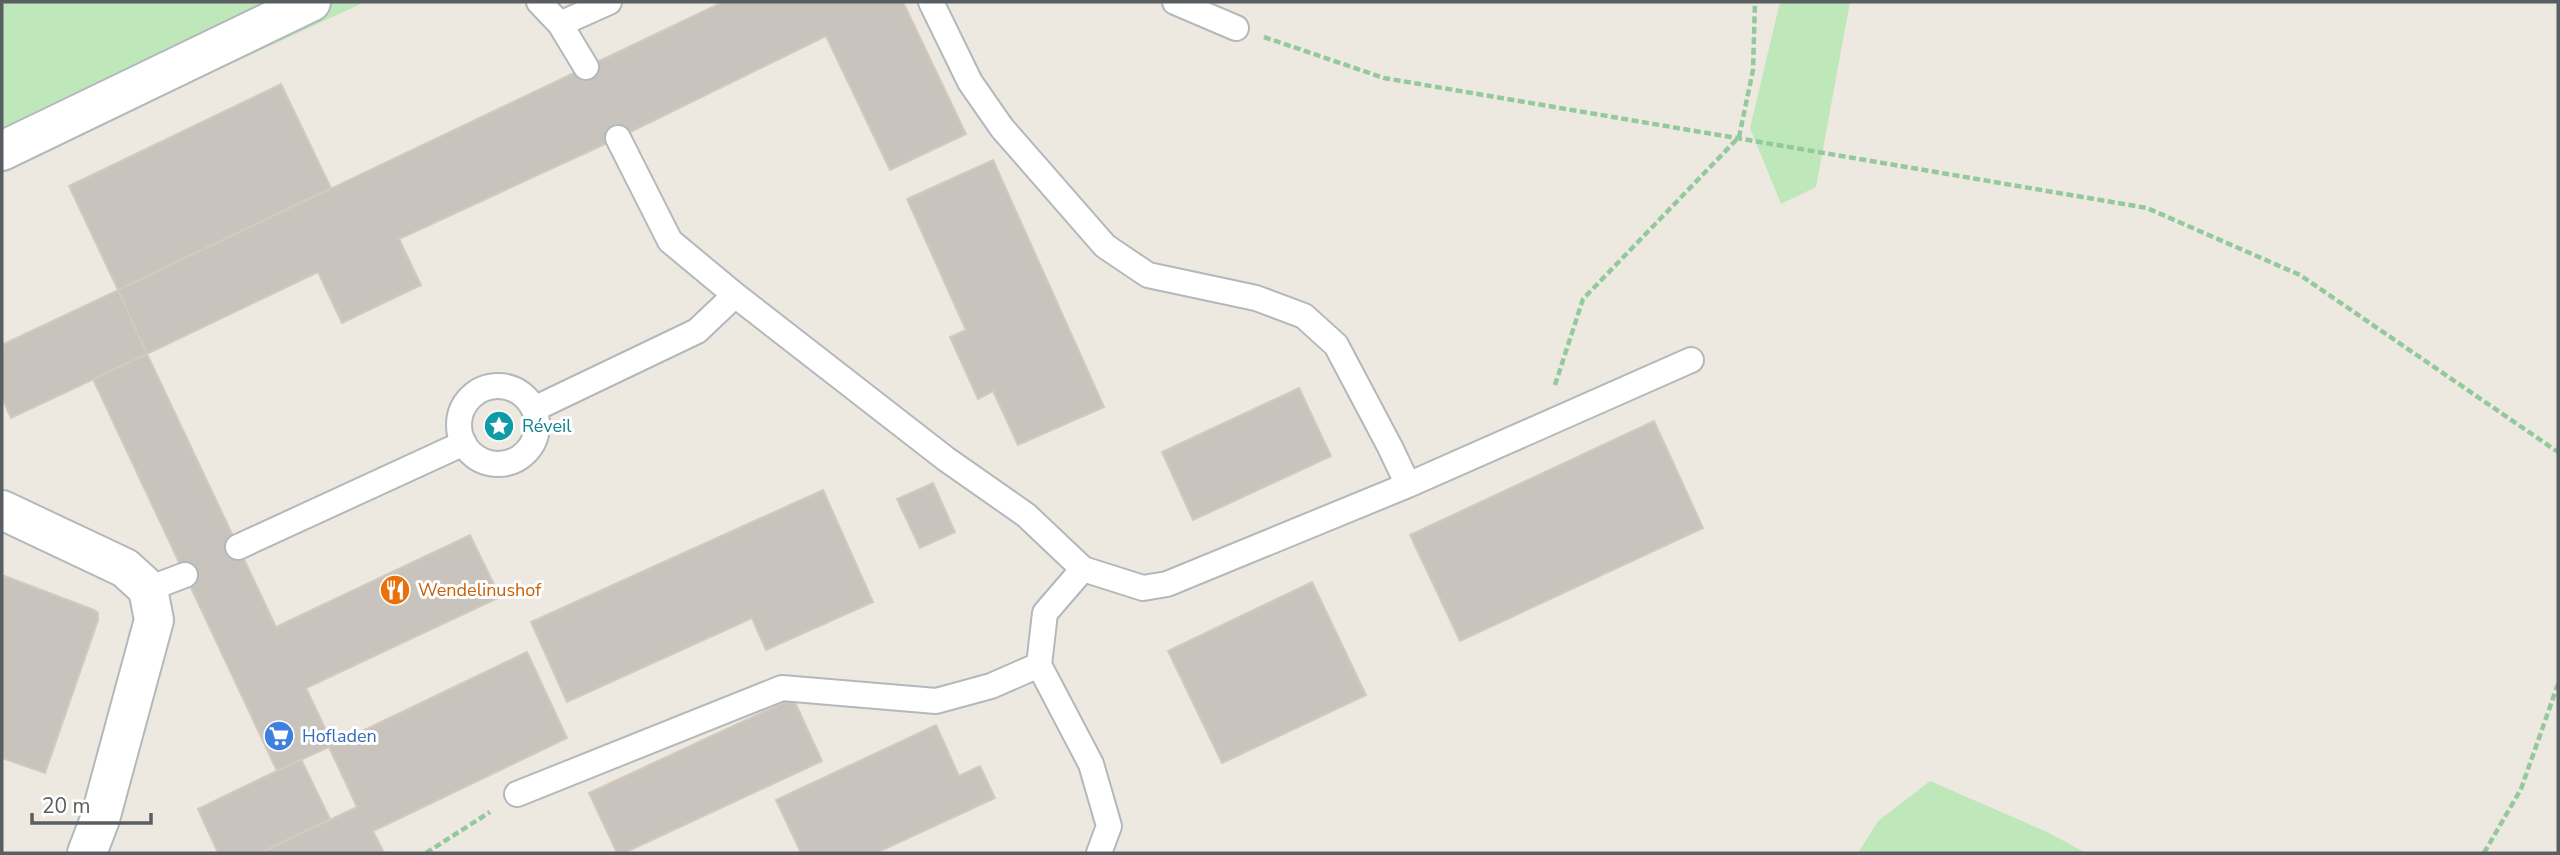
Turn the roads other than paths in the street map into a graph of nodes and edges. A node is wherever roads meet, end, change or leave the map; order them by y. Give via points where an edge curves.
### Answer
1 (311, 2) edge
2 (539, 2) edge
3 (609, 2) edge
4 (931, 2) edge
5 (1175, 2) edge
6 (560, 24) junction
7 (1237, 28) road end
8 (586, 67) dead end
9 (618, 138) dead end
10 (2, 151) edge
11 (735, 295) junction
12 (1691, 360) dead end
13 (534, 409) junction
14 (464, 443) junction
15 (1408, 485) junction
16 (2, 510) edge
17 (239, 548) dead end
18 (1083, 569) junction
19 (185, 575) dead end
20 (148, 589) junction
21 (1039, 665) junction
22 (517, 794) road end
23 (87, 853) edge
24 (1099, 853) edge

1 - 10 street
2 - 6 lane
3 - 6 lane
4 - 15 lane via 970,82 1002,128 1105,246 1148,275 1256,298 1304,316 1336,345
5 - 7 lane
6 - 8 lane
9 - 11 lane via 670,241
11 - 13 lane via 697,331
11 - 18 lane via 946,459 1026,515
12 - 15 lane
13 - 14 lane via 536,435 530,447 509,463 483,461
13 - 14 lane via 517,391 506,387 481,390 471,397 460,419
14 - 17 lane
15 - 18 lane via 1167,584 1143,588
16 - 20 street via 125,568
18 - 21 lane via 1045,613
19 - 20 lane
20 - 23 street via 154,620
21 - 22 lane via 991,686 936,701 782,688
21 - 24 lane via 1091,764 1109,826

